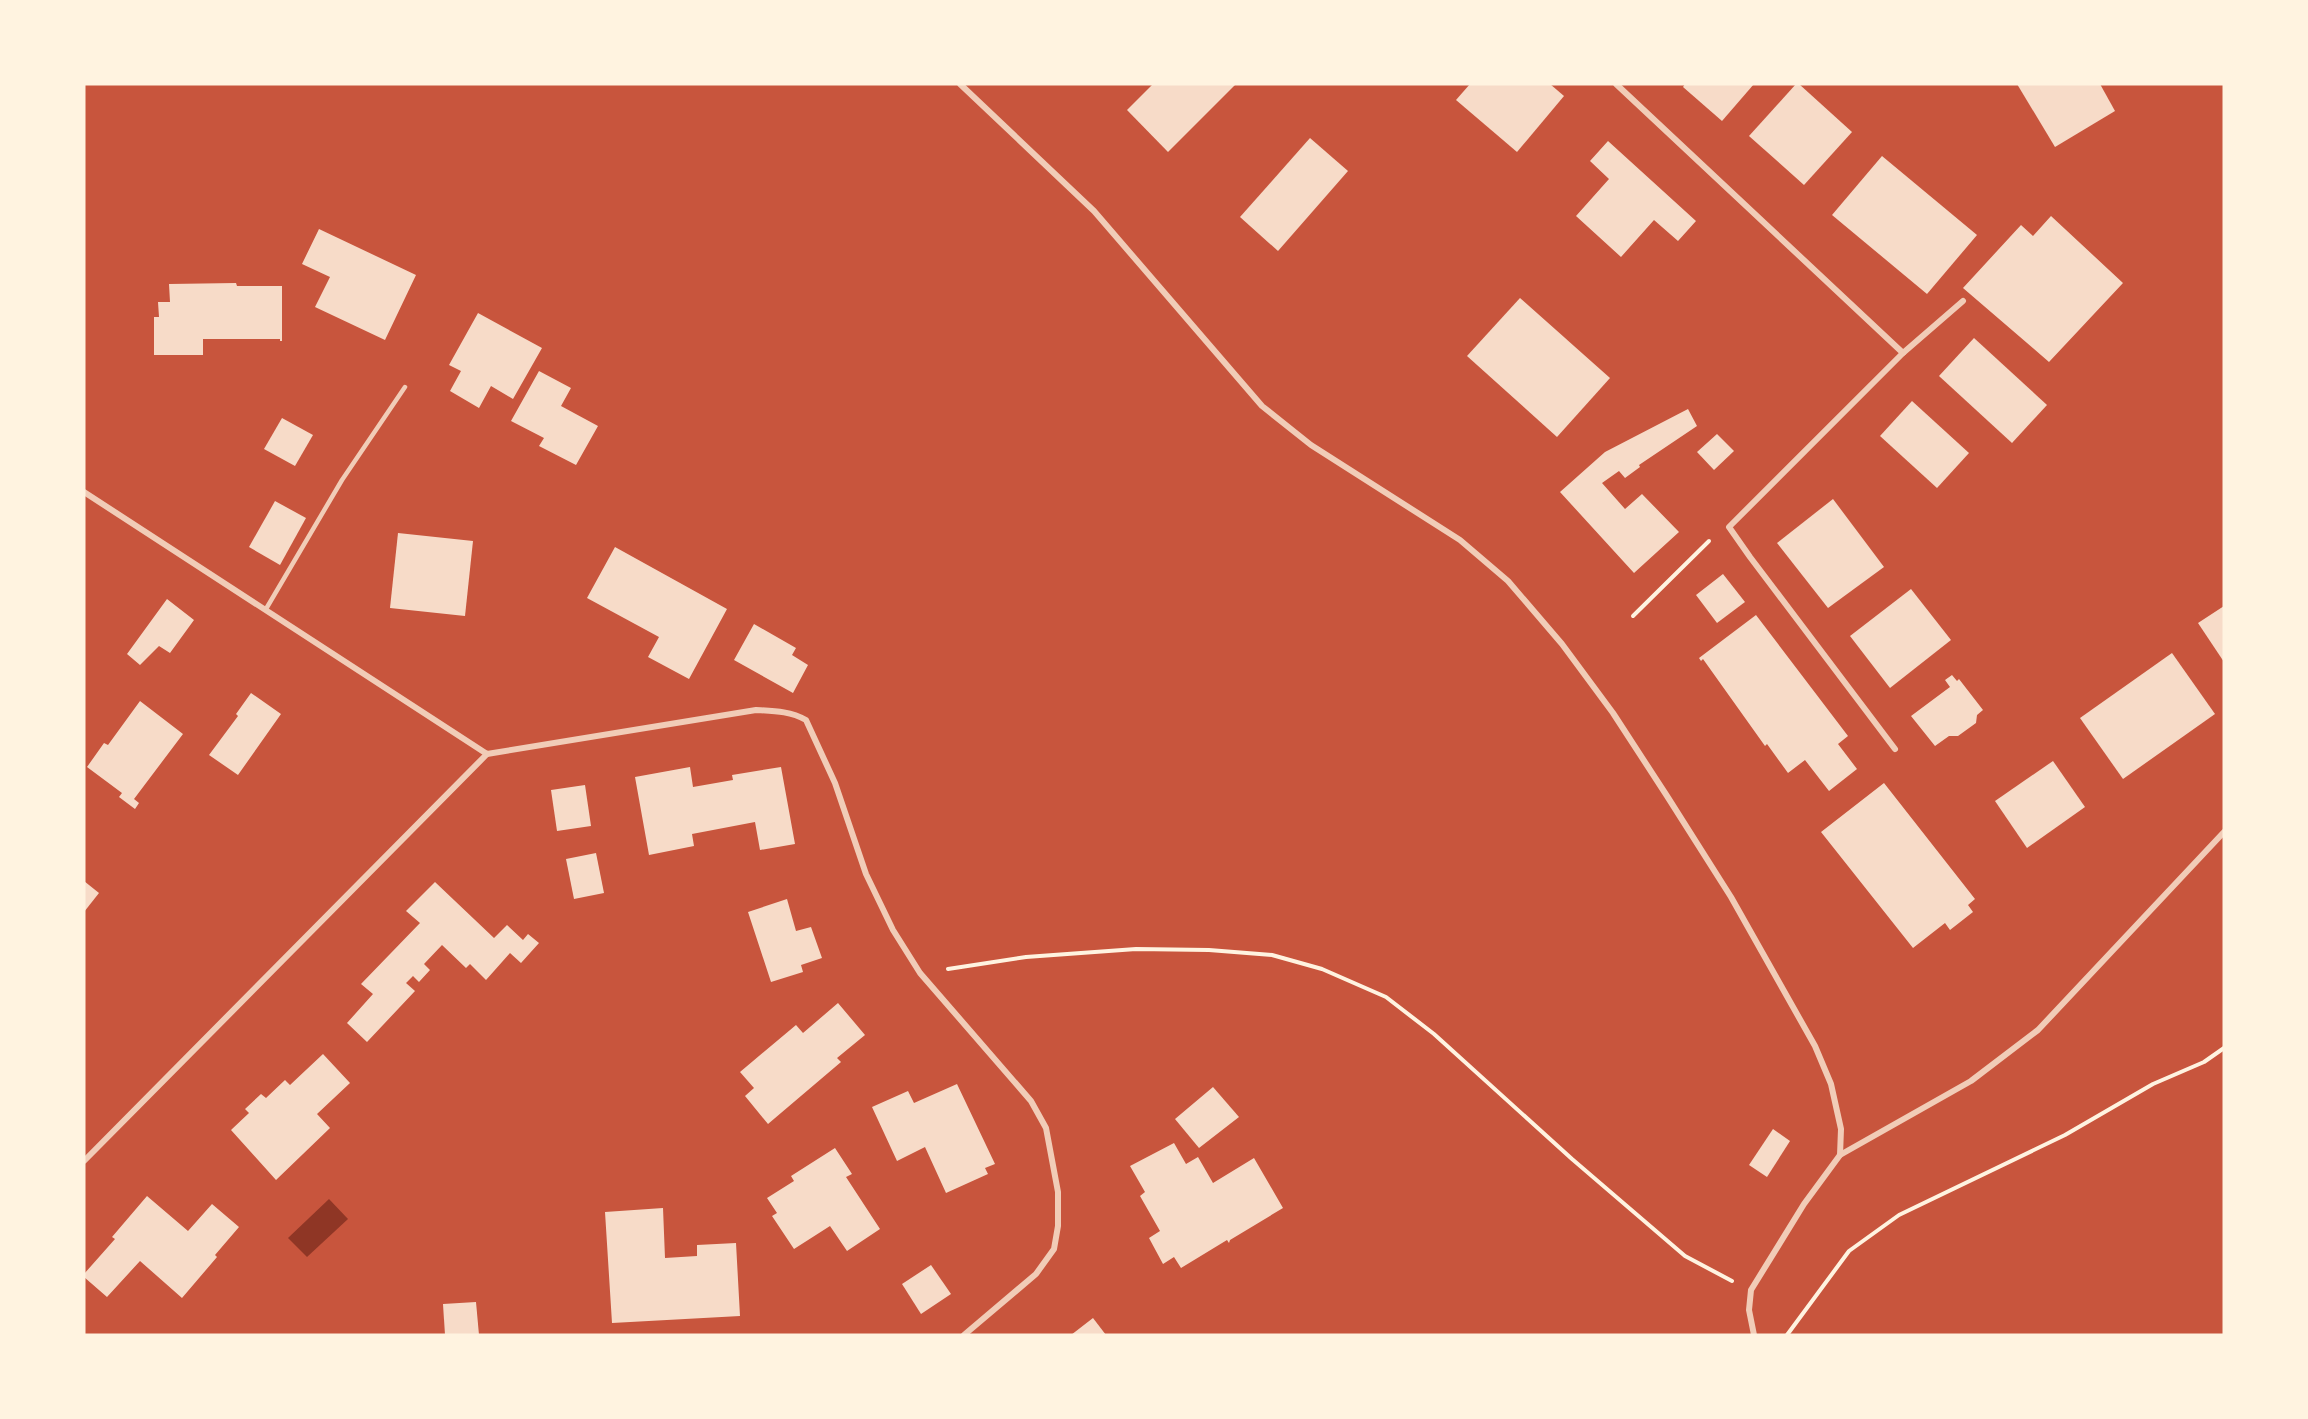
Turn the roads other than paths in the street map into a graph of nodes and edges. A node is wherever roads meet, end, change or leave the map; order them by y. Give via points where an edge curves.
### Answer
1 (960, 84) edge
2 (1616, 84) edge
3 (1963, 301) dead end
4 (1904, 353) junction
5 (405, 387) dead end
6 (84, 492) edge
7 (266, 609) junction
8 (1895, 749) dead end
9 (487, 754) junction
10 (2224, 832) edge
11 (1840, 1155) junction
12 (84, 1161) edge
13 (964, 1335) edge
14 (1754, 1335) edge

1 - 11 street via 1094,211 1262,406 1311,445 1460,540 1525,598 1613,713 1731,897 1785,991 1831,1084 1841,1129
2 - 4 street
3 - 4 street
4 - 8 street via 1729,527
5 - 7 lane via 342,480
6 - 7 street
7 - 9 street
9 - 12 street
9 - 13 street via 756,711 781,711 806,720 835,783 866,873 893,930 920,973 1031,1101 1046,1128 1058,1192 1054,1249 1036,1274
10 - 11 street via 2038,1030 1971,1081
11 - 14 street via 1804,1204 1751,1290 1749,1310

